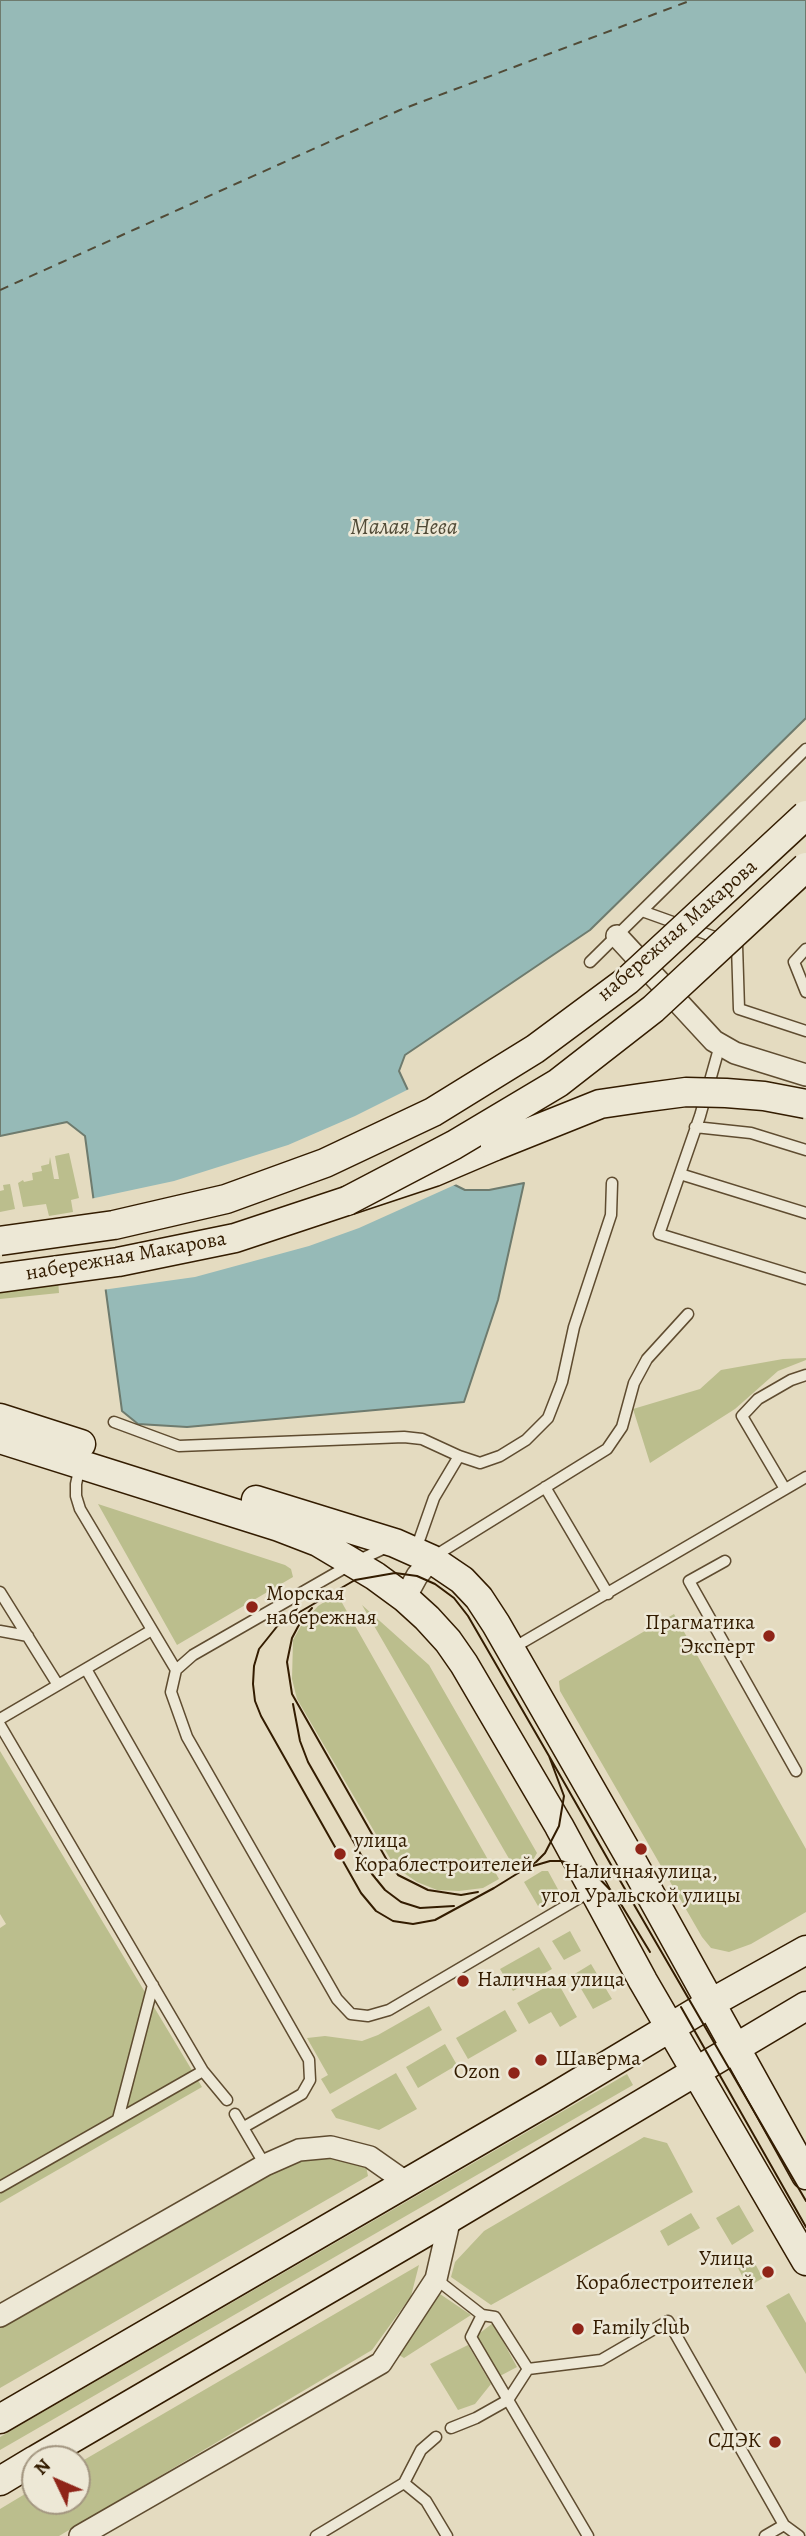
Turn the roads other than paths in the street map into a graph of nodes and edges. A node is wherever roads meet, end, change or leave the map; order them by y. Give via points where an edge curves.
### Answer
1 (806, 749) edge
2 (806, 815) edge
3 (806, 867) edge
4 (642, 911) junction
5 (617, 936) junction
6 (806, 949) edge
7 (590, 962) dead end
8 (806, 992) edge
9 (806, 1031) edge
10 (719, 1045) junction
11 (806, 1075) edge
12 (806, 1104) edge
13 (695, 1127) junction
14 (806, 1150) edge
15 (680, 1174) junction
16 (612, 1183) dead end
17 (347, 1201) junction
18 (806, 1213) edge
19 (0, 1241) edge
20 (0, 1278) edge
21 (806, 1279) edge
22 (688, 1314) dead end
23 (806, 1375) edge
24 (0, 1419) edge
25 (114, 1422) dead end
26 (0, 1439) edge
27 (459, 1456) junction
28 (81, 1464) junction
29 (806, 1477) edge
30 (545, 1488) junction
31 (785, 1489) junction
32 (413, 1551) junction
33 (725, 1561) dead end
34 (355, 1562) junction
35 (0, 1591) edge
36 (608, 1594) junction
37 (405, 1598) junction
38 (152, 1630) junction
39 (0, 1631) edge
40 (29, 1636) junction
41 (510, 1649) junction
42 (86, 1669) junction
43 (176, 1670) junction
44 (58, 1685) junction
45 (0, 1719) edge
46 (0, 1725) edge
47 (796, 1771) dead end
48 (593, 1889) junction
49 (806, 1950) edge
50 (153, 1985) junction
51 (711, 2003) junction
52 (806, 2006) edge
53 (670, 2027) junction
54 (735, 2047) junction
55 (203, 2071) junction
56 (695, 2071) junction
57 (227, 2100) dead end
58 (234, 2114) dead end
59 (118, 2119) junction
60 (244, 2127) junction
61 (265, 2165) junction
62 (806, 2175) edge
63 (407, 2183) junction
64 (0, 2187) edge
65 (450, 2218) junction
66 (806, 2261) edge
67 (436, 2279) junction
68 (482, 2315) junction
69 (0, 2316) edge
70 (528, 2370) junction
71 (508, 2400) junction
72 (0, 2419) edge
73 (451, 2428) dead end
74 (436, 2437) dead end
75 (62, 2445) edge
76 (21, 2469) edge
77 (0, 2481) edge
78 (404, 2483) junction
79 (784, 2525) junction
80 (79, 2536) edge
81 (316, 2536) edge
82 (447, 2536) edge
83 (589, 2536) edge
84 (765, 2536) edge
85 (799, 2536) edge

1 - 4 lane
2 - 19 main road, набережная Макарова, bridge via 628,980 535,1049 433,1112 325,1163 226,1199 114,1225
3 - 17 main road, набережная Макарова, bridge via 653,1009 558,1083
4 - 5 lane
4 - 9 lane via 737,945 739,1009
5 - 7 lane
5 - 10 street
6 - 8 lane via 794,962
10 - 11 street
10 - 13 lane
12 - 17 main road, bridge via 699,1092 600,1104 434,1172
13 - 14 lane via 751,1133
13 - 15 lane
15 - 18 lane
15 - 21 lane via 659,1234
16 - 27 lane via 611,1214 548,1418 526,1440 500,1456 480,1463
17 - 20 main road, набережная Макарова via 235,1238 118,1262
22 - 30 lane via 647,1359 634,1383 622,1427 607,1449
23 - 31 lane via 758,1399 742,1416
24 - 32 main road
25 - 27 lane via 179,1446 404,1437 422,1439
26 - 28 main road
27 - 32 lane via 434,1498
28 - 34 main road via 279,1527
28 - 38 lane via 76,1484 80,1509
29 - 31 lane
30 - 32 lane
30 - 36 lane
31 - 36 lane
32 - 34 lane
32 - 37 street via 417,1576
32 - 41 main road via 461,1580 479,1598
33 - 47 lane via 689,1581
34 - 37 main road
34 - 43 lane via 204,1648
35 - 40 lane
36 - 41 lane
37 - 48 main road via 464,1664
38 - 42 lane
38 - 43 lane
39 - 40 lane
40 - 44 lane
41 - 51 main road
42 - 44 lane
42 - 60 lane via 309,2060 310,2080 302,2094
43 - 48 lane via 171,1692 187,1737 337,1999 351,2014 368,2016 389,2010
44 - 45 lane
46 - 50 lane
48 - 53 main road
49 - 51 main road
50 - 55 lane
50 - 59 lane
51 - 53 main road
51 - 54 main road
52 - 54 main road
53 - 56 main road
53 - 63 main road
54 - 56 main road
54 - 62 main road
55 - 57 lane
55 - 59 lane
56 - 65 main road
56 - 66 main road
58 - 60 lane
59 - 64 lane
60 - 61 lane
61 - 63 street via 299,2150 331,2147 370,2157
61 - 69 street
63 - 72 main road
65 - 67 street
65 - 75 main road
67 - 68 lane
67 - 80 street via 381,2363
68 - 70 lane via 495,2317
68 - 71 lane via 471,2337
70 - 71 lane
70 - 79 lane via 601,2360 668,2322
71 - 73 lane
71 - 83 lane
74 - 78 lane via 421,2450
76 - 77 main road
78 - 81 lane
78 - 82 lane via 426,2501
79 - 84 lane
79 - 85 lane

